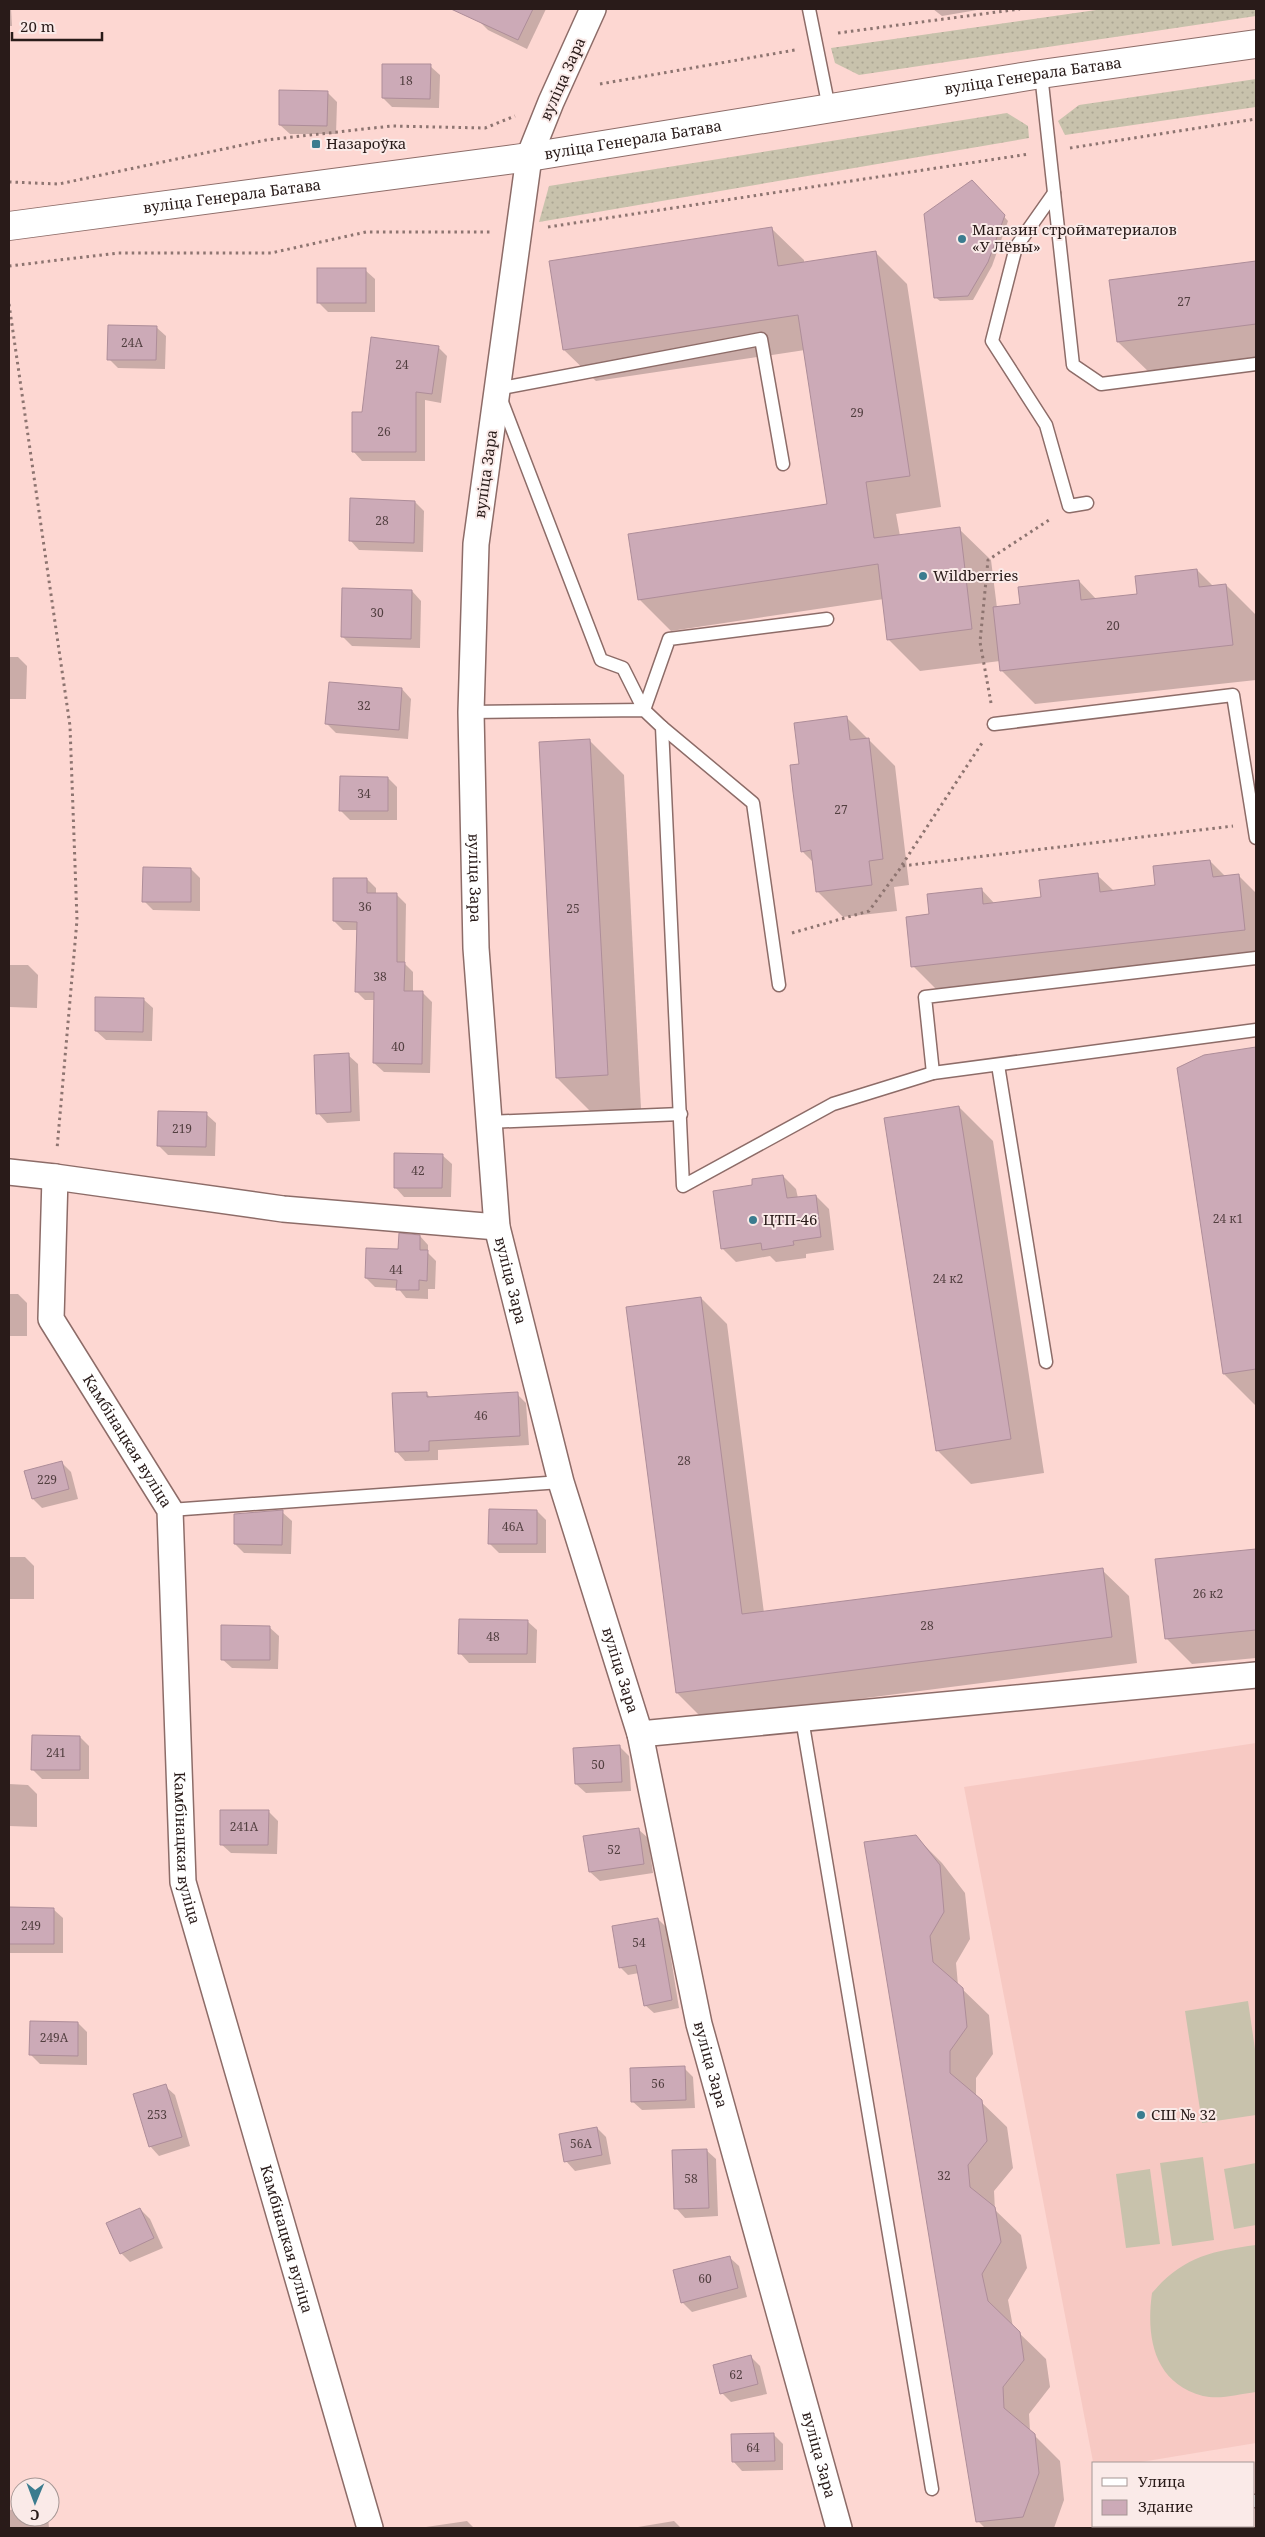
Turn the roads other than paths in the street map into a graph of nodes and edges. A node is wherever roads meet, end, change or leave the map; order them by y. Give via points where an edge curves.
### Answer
1 (593, 9) edge
2 (809, 9) edge
3 (1256, 44) edge
4 (1040, 74) junction
5 (829, 108) junction
6 (529, 157) junction
7 (1054, 193) junction
8 (9, 226) edge
9 (1256, 364) edge
10 (497, 389) junction
11 (784, 464) dead end
12 (1087, 503) dead end
13 (827, 619) dead end
14 (644, 710) junction
15 (471, 712) junction
16 (994, 724) road end
17 (662, 727) junction
18 (1256, 838) edge
19 (1256, 958) edge
20 (779, 984) dead end
21 (1256, 1030) edge
22 (998, 1065) junction
23 (933, 1073) junction
24 (681, 1114) junction
25 (488, 1122) junction
26 (9, 1172) edge
27 (54, 1176) junction
28 (497, 1228) junction
29 (1046, 1362) dead end
30 (561, 1482) junction
31 (170, 1510) junction
32 (1256, 1675) edge
33 (802, 1720) junction
34 (640, 1734) junction
35 (932, 2489) dead end
36 (370, 2528) edge
37 (839, 2528) edge

1 - 6 street, вуліца Зара
2 - 5 lane
3 - 4 street, вуліца Генерала Батава
4 - 5 street, вуліца Генерала Батава
4 - 7 lane
5 - 6 street, вуліца Генерала Батава
6 - 8 street, вуліца Генерала Батава
6 - 10 street, вуліца Зара
7 - 9 lane via 1073,365 1101,384
7 - 12 lane via 1016,247 992,341 1046,425 1069,506
10 - 11 lane via 761,339
10 - 14 lane via 601,660 623,668
10 - 15 street, вуліца Зара via 476,544
13 - 14 lane via 669,639
14 - 15 lane
14 - 17 lane
15 - 25 street, вуліца Зара via 476,948
16 - 18 lane via 1233,695
17 - 20 lane via 753,803
17 - 24 lane
19 - 23 lane via 925,997
21 - 22 lane
22 - 23 lane
22 - 29 lane
23 - 24 lane via 833,1104 683,1186
24 - 25 lane
25 - 28 street, вуліца Зара
26 - 27 street
27 - 28 street via 282,1209
27 - 31 street, Камбінацкая вуліца via 52,1319
28 - 30 street, вуліца Зара
30 - 31 lane
30 - 34 street, вуліца Зара
31 - 36 street, Камбінацкая вуліца via 183,1882
32 - 33 street
33 - 34 street
33 - 35 lane
34 - 37 street, вуліца Зара via 699,2024

